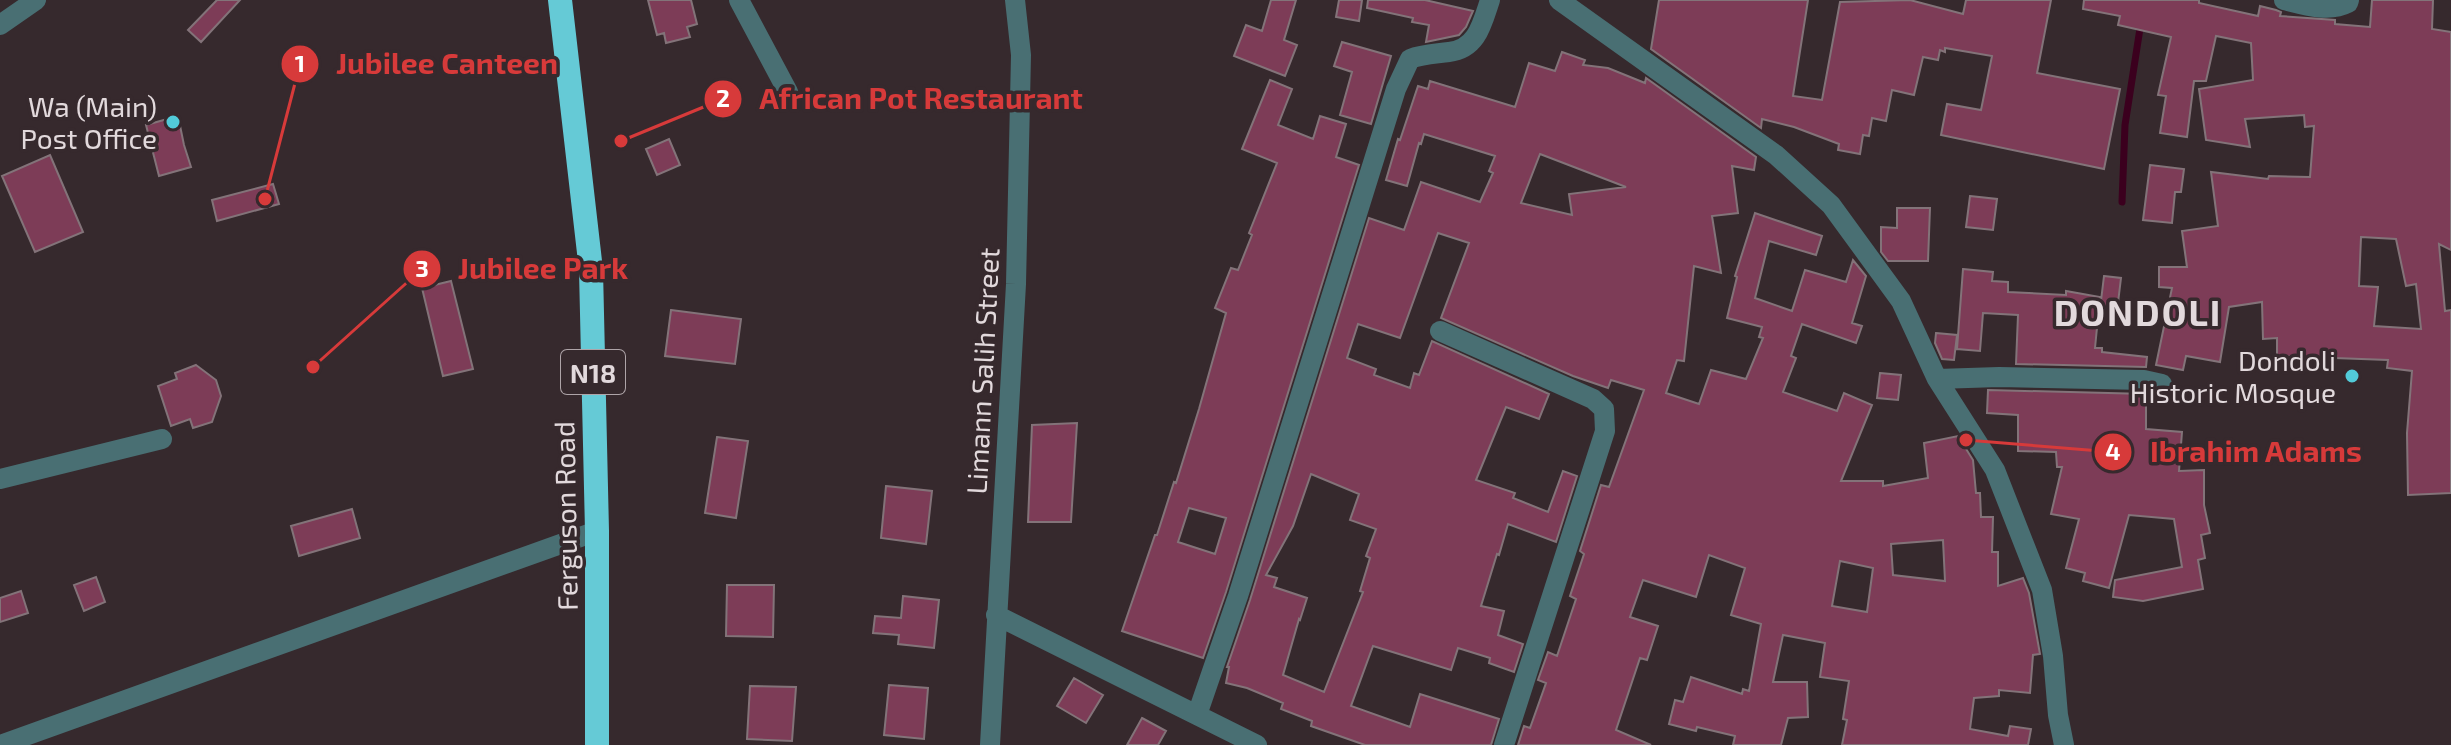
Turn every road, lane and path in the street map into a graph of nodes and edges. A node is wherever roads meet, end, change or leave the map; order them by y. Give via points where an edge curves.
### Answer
1 (36, 0) edge
2 (560, 0) edge
3 (739, 0) edge
4 (1015, 0) edge
5 (1490, 0) edge
6 (1559, 0) edge
7 (2284, 0) edge
8 (2349, 0) edge
9 (0, 25) edge
10 (788, 92) dead end
11 (1440, 331) dead end
12 (1937, 379) junction
13 (2162, 384) dead end
14 (162, 439) dead end
15 (0, 479) edge
16 (597, 531) junction
17 (996, 615) junction
18 (1197, 715) junction
19 (0, 745) edge
20 (597, 745) edge
21 (990, 745) edge
22 (1257, 745) edge
23 (1504, 745) edge
24 (2064, 745) edge

1 - 9 street
2 - 16 highway, Ferguson Road / N18 via 591,270
3 - 10 street
4 - 17 street, Limann Salih Street via 1021,55 1016,284
5 - 18 street via 1479,34 1468,46 1410,59 1396,89
6 - 12 street via 1776,155 1831,205 1901,301
7 - 8 street via 2341,7
11 - 23 street via 1593,399 1604,409 1605,431
12 - 13 street
12 - 24 street via 1995,470 2042,590
14 - 15 street
16 - 19 street
16 - 20 highway, Ferguson Road / N18
17 - 18 street
17 - 21 street, Limann Salih Street
18 - 22 street

